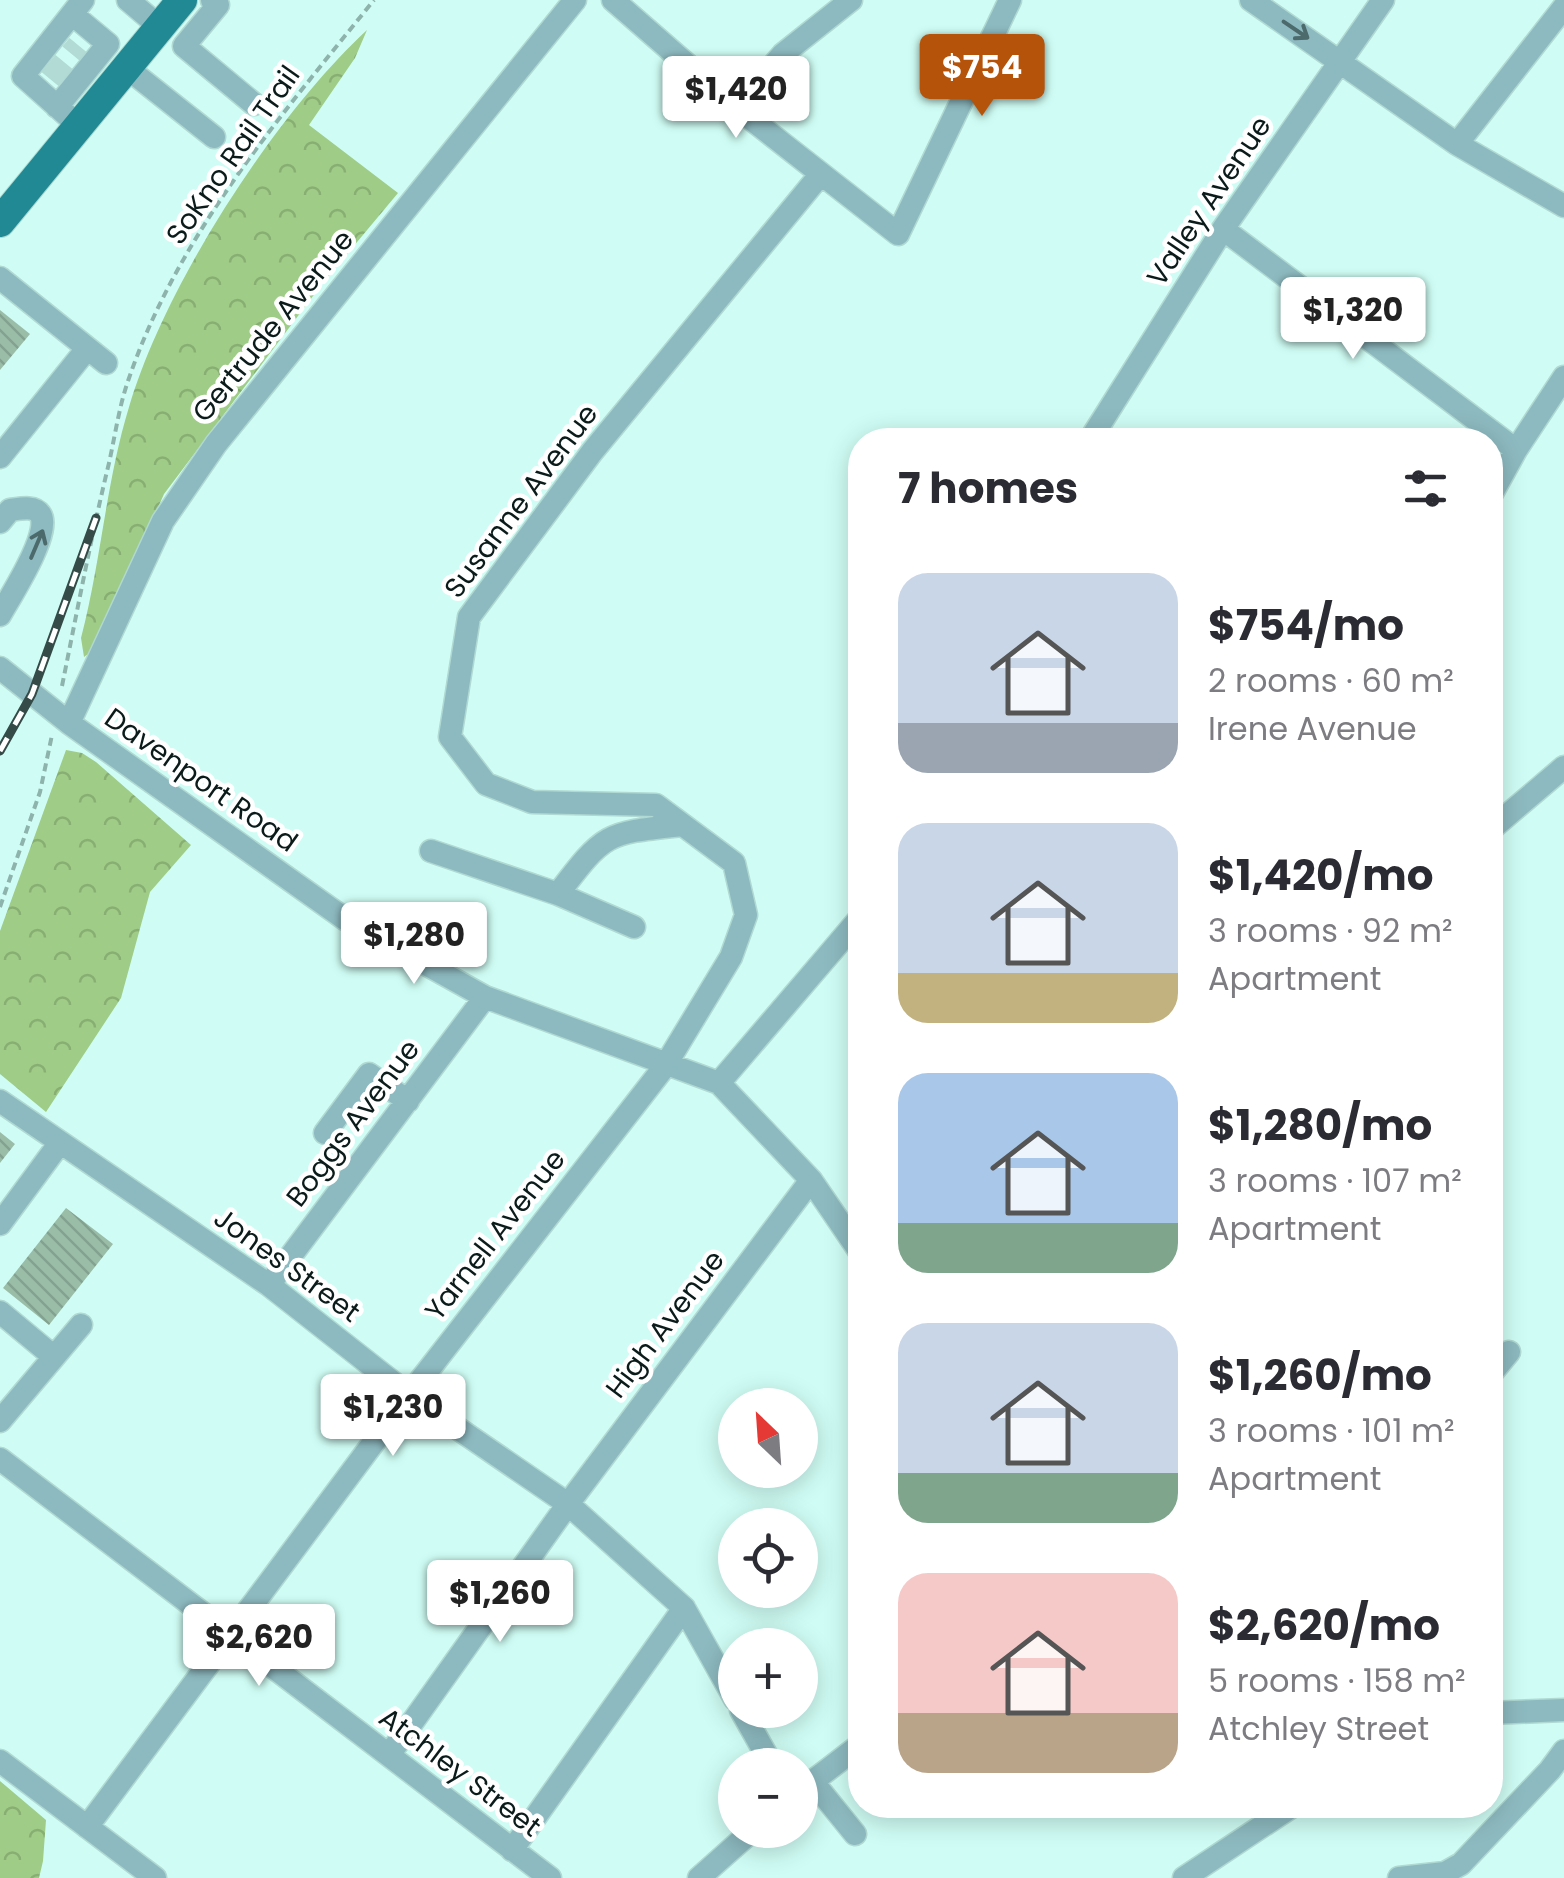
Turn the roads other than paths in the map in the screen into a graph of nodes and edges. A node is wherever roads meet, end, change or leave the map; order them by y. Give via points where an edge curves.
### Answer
1 (128, 0) edge
2 (212, 0) edge
3 (575, 0) edge
4 (612, 0) edge
5 (851, 0) edge
6 (1010, 0) edge
7 (1251, 0) edge
8 (1382, 0) edge
9 (78, 7) edge
10 (1564, 8) edge
11 (177, 19) edge
12 (107, 50) junction
13 (1341, 61) junction
14 (57, 101) junction
15 (254, 104) dead end
16 (737, 108) junction
17 (214, 137) dead end
18 (1457, 144) junction
19 (820, 175) junction
20 (1564, 206) edge
21 (0, 222) edge
22 (1223, 229) junction
23 (0, 278) edge
24 (1564, 377) edge
25 (1098, 428) edge
26 (1487, 428) edge
27 (1503, 440) edge
28 (1516, 450) junction
29 (0, 457) edge
30 (1503, 474) edge
31 (0, 522) edge
32 (0, 616) edge
33 (0, 668) edge
34 (69, 723) junction
35 (1564, 767) edge
36 (1503, 819) edge
37 (682, 825) junction
38 (431, 851) dead end
39 (558, 894) junction
40 (634, 926) dead end
41 (848, 932) edge
42 (485, 997) junction
43 (665, 1066) junction
44 (718, 1083) junction
45 (0, 1101) edge
46 (408, 1102) junction
47 (325, 1132) dead end
48 (59, 1144) junction
49 (811, 1180) junction
50 (0, 1224) edge
51 (848, 1234) edge
52 (268, 1285) junction
53 (81, 1325) dead end
54 (5, 1326) edge
55 (1509, 1352) dead end
56 (54, 1356) junction
57 (1503, 1359) edge
58 (409, 1394) junction
59 (0, 1421) edge
60 (0, 1459) edge
61 (568, 1504) junction
62 (684, 1608) junction
63 (229, 1633) junction
64 (718, 1669) edge
65 (1564, 1710) edge
66 (1503, 1712) edge
67 (1564, 1750) edge
68 (848, 1754) edge
69 (388, 1755) junction
70 (0, 1761) edge
71 (818, 1777) edge
72 (818, 1797) edge
73 (1274, 1818) edge
74 (87, 1827) junction
75 (855, 1834) dead end
76 (733, 1848) edge
77 (512, 1850) junction
78 (154, 1878) edge
79 (550, 1878) edge
80 (699, 1878) edge
81 (1184, 1878) edge
82 (1399, 1878) edge

1 - 11 street
2 - 11 street via 218,5
3 - 34 street, Gertrude Avenue via 216,444 163,521
4 - 16 street
5 - 16 street via 783,54
6 - 19 street via 898,234
7 -> 13 street
8 - 13 street, Valley Avenue
9 - 12 street
9 - 14 street via 23,76
10 - 18 street
11 - 12 main road
11 - 15 street via 184,46
12 - 14 main road
12 - 17 street
13 - 18 street
13 - 22 street, Valley Avenue
14 - 21 main road
16 - 19 street
18 - 20 street
19 - 37 street, Susanne Avenue via 592,452 469,617 450,737 486,784 532,802 656,805
22 - 25 street, Valley Avenue
22 - 26 street
23 - 29 street via 96,356
24 - 28 street
27 - 28 street
28 - 30 street
32 -> 31 street via 44,526 32,508 10,510
33 - 34 street, Davenport Road
34 - 42 street, Davenport Road via 344,919
35 - 36 street
37 - 39 street via 621,832 593,848
37 - 43 street, Susanne Avenue via 734,863 746,915 731,957
38 - 39 street
39 - 40 street
41 - 44 street
42 - 43 street, Davenport Road
42 - 46 street, Boggs Avenue
43 - 44 street, Davenport Road
43 - 58 street, Yarnell Avenue
44 - 49 street, Davenport Road
45 - 48 street, Jones Street
46 - 47 street via 369,1074
46 - 52 street, Boggs Avenue
48 - 50 street
48 - 52 street, Jones Street
49 - 51 street, Davenport Road
49 - 61 street, High Avenue
52 - 58 street, Jones Street
53 - 56 street
54 - 56 street
55 - 57 street
56 - 59 street
58 - 61 street, Jones Street
58 - 63 street, Yarnell Avenue
60 - 63 street, Atchley Street
61 - 62 street, Jones Street
61 - 69 street, High Avenue
62 - 64 street, Jones Street
62 - 77 street
63 - 69 street, Atchley Street
63 - 74 street, Yarnell Avenue
65 - 66 street
67 - 82 street via 1461,1864 1445,1873
68 - 71 street
69 - 77 street, Atchley Street
70 - 74 street
72 - 75 street
73 - 81 street
74 - 78 street
76 - 80 street
77 - 79 street, Atchley Street

